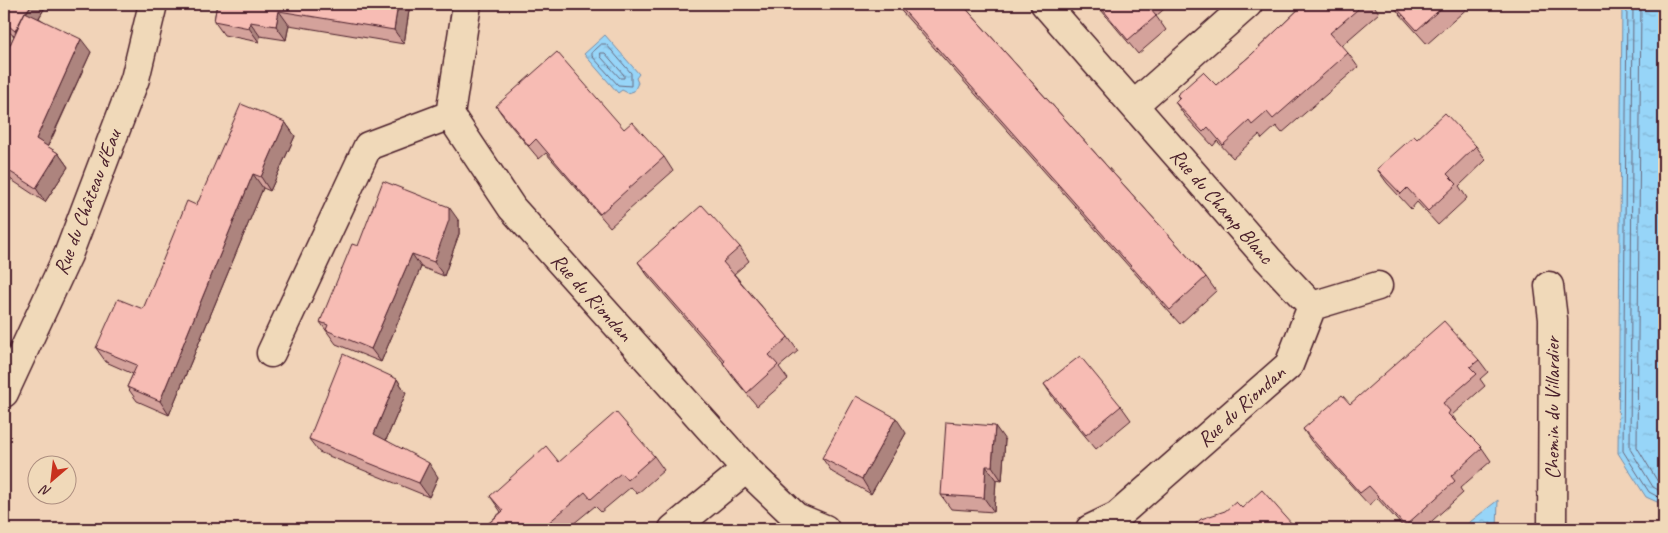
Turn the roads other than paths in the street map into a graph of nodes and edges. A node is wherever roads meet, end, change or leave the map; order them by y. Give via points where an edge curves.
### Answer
1 (153, 4) edge
2 (467, 4) edge
3 (1045, 4) edge
4 (1248, 4) edge
5 (1134, 105) junction
6 (450, 115) junction
7 (1378, 286) dead end
8 (1549, 286) dead end
9 (1312, 306) junction
10 (271, 353) dead end
11 (4, 393) edge
12 (746, 469) junction
13 (673, 529) edge
14 (825, 529) edge
15 (1090, 529) edge
16 (1552, 529) edge

1 - 11 street, Rue du Château d'Eau via 135,79 68,255
2 - 6 street
3 - 5 street, Rue du Champ Blanc
4 - 5 street
5 - 9 street, Rue du Champ Blanc
6 - 10 street via 368,146
6 - 12 street, Rue du Riondan via 512,208
7 - 9 street
8 - 16 street, Chemin du Villardier via 1553,319
9 - 15 street, Rue du Riondan via 1289,365 1117,516
12 - 13 street
12 - 14 street, Rue du Riondan via 796,517

